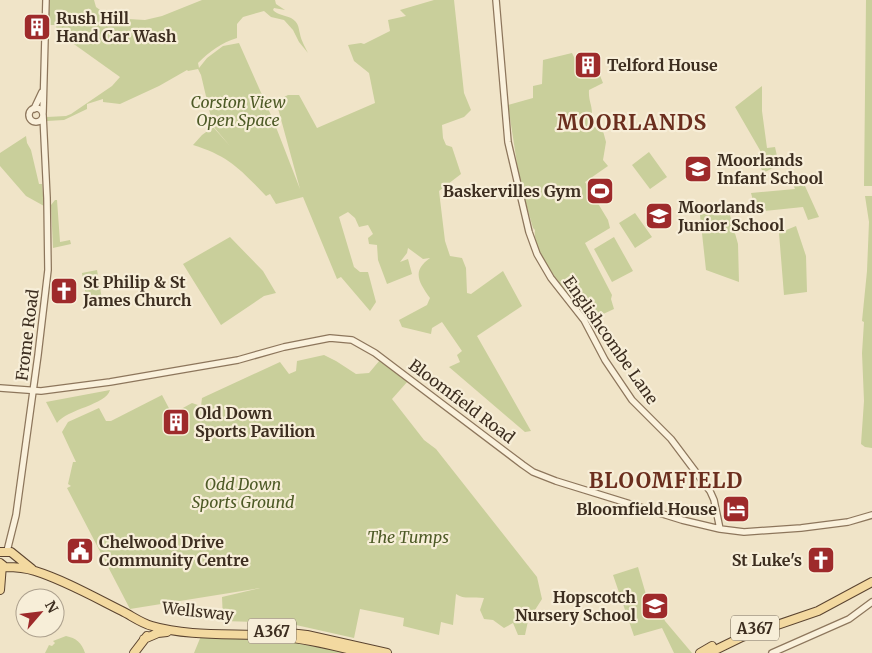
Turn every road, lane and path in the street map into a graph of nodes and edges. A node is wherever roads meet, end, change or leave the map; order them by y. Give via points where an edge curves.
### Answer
1 (46, 0) edge
2 (496, 0) edge
3 (44, 82) junction
4 (34, 109) junction
5 (43, 114) junction
6 (39, 122) junction
7 (44, 138) junction
8 (0, 388) edge
9 (33, 391) junction
10 (872, 515) edge
11 (720, 530) junction
12 (5, 559) edge
13 (872, 582) edge
14 (0, 589) edge
15 (872, 602) edge
16 (815, 610) junction
17 (155, 624) junction
18 (182, 631) junction
19 (144, 639) junction
20 (318, 640) junction
21 (134, 653) edge
22 (364, 653) edge
23 (387, 653) edge
24 (700, 653) edge
25 (709, 653) edge
26 (772, 653) edge

1 - 3 street, Frome Road
2 - 11 street, Englishcombe Lane via 508,142 537,254 551,278 584,320 605,360 632,400 671,439 710,491
3 - 4 street
3 - 5 street, Frome Road
4 - 5 street
4 - 6 street via 30,118
5 - 6 street
5 - 7 street, Frome Road
6 - 7 street, Frome Road
7 - 9 street, Frome Road via 48,270
8 - 9 street, Bloomfield Road
9 - 11 street, Bloomfield Road via 171,372 238,360 321,339 345,338 375,353 533,472
9 - 12 street, Frome Road via 13,533
10 - 11 street, Bloomfield Road via 801,528 744,532
12 - 14 main road, Frome Road
12 - 17 main road, Wellsway / A367
13 - 16 main road, A367
15 - 26 street via 849,618
16 - 24 main road, A367 via 732,636
16 - 25 main road, A367 via 742,636
17 - 18 main road, Wellsway / A367
17 - 19 main road
17 - 20 main road, Wellsway / A367 via 286,632
18 - 19 main road via 161,632
18 - 20 main road, Wellsway / A367
19 - 21 main road
20 - 22 main road, Wellsway / A367
20 - 23 main road, Wellsway / A367

